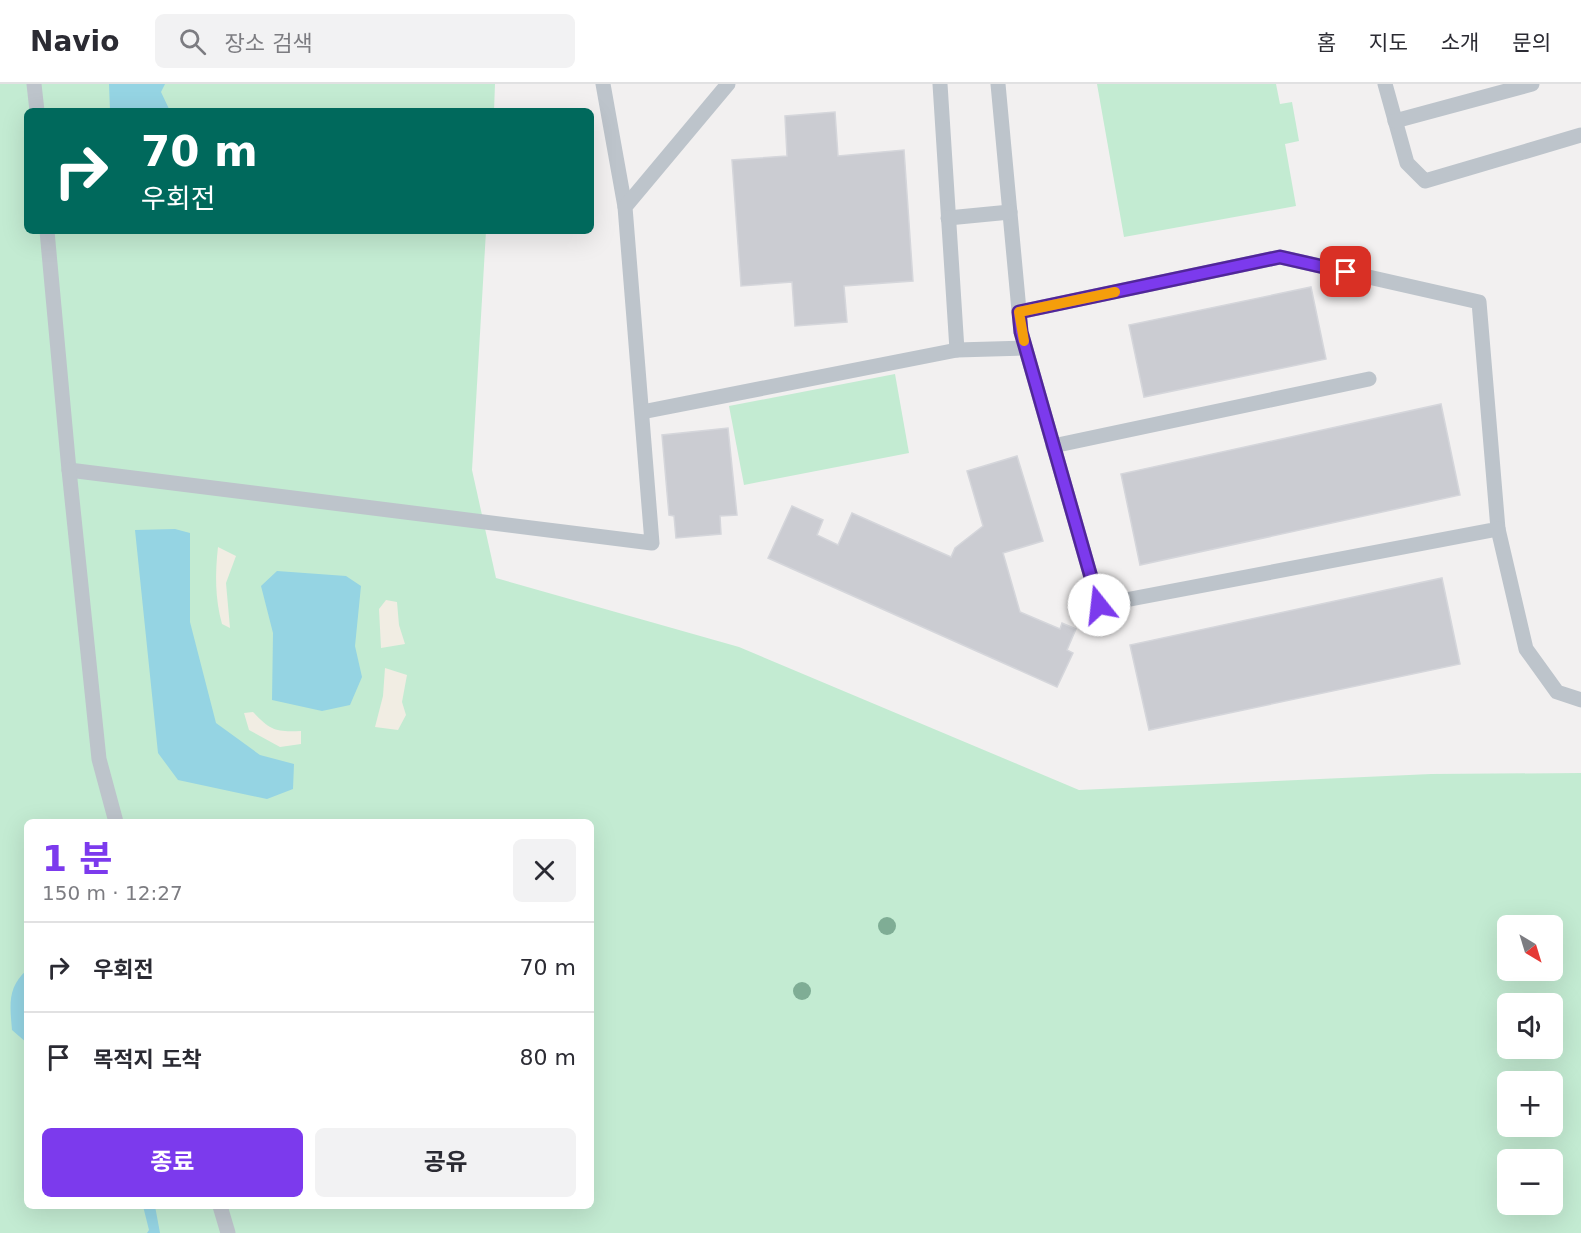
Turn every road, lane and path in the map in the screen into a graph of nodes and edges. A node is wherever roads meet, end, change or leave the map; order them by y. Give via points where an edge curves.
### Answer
1 (34, 84) edge
2 (603, 84) edge
3 (728, 84) edge
4 (940, 84) edge
5 (998, 84) edge
6 (1385, 84) edge
7 (1532, 84) edge
8 (37, 108) edge
9 (1395, 121) junction
10 (1581, 135) edge
11 (625, 207) junction
12 (1010, 212) junction
13 (948, 218) junction
14 (47, 234) edge
15 (1019, 312) junction
16 (1025, 348) junction
17 (957, 350) junction
18 (1369, 379) dead end
19 (642, 412) junction
20 (1053, 446) junction
21 (69, 470) junction
22 (1498, 529) junction
23 (1581, 700) edge
24 (115, 819) edge
25 (221, 1209) edge
26 (228, 1233) edge

1 - 8 lane
2 - 11 lane
3 - 11 lane
4 - 13 lane
5 - 12 lane
6 - 9 lane
7 - 9 lane
9 - 10 lane via 1407,163 1425,181
11 - 19 lane
12 - 13 lane
12 - 15 lane
13 - 17 lane
14 - 21 lane
15 - 16 lane
15 - 22 lane via 1280,257 1479,302
16 - 17 lane
16 - 20 lane
17 - 19 lane
18 - 20 lane
19 - 21 lane via 652,543
20 - 22 lane via 1099,605
21 - 24 lane via 99,759
22 - 23 lane via 1526,649 1557,692
25 - 26 lane

